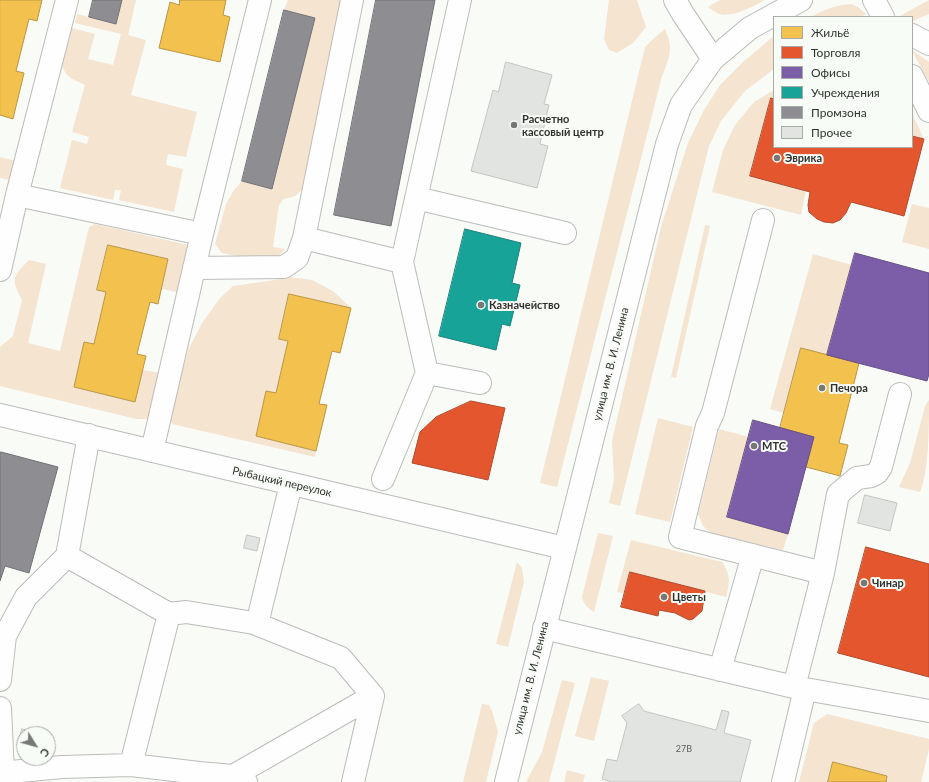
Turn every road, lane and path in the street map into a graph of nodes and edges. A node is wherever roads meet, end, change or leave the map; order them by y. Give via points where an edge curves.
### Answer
1 (67, 0) edge
2 (260, 0) edge
3 (352, 0) edge
4 (460, 0) edge
5 (675, 0) edge
6 (801, 0) edge
7 (874, 0) edge
8 (882, 16) edge
9 (913, 36) edge
10 (929, 44) edge
11 (713, 58) junction
12 (913, 78) edge
13 (929, 111) edge
14 (17, 194) junction
15 (416, 198) junction
16 (763, 220) dead end
17 (565, 233) dead end
18 (202, 234) junction
19 (304, 238) junction
20 (402, 262) junction
21 (194, 268) junction
22 (0, 270) edge
23 (427, 373) junction
24 (480, 383) dead end
25 (900, 394) dead end
26 (0, 415) edge
27 (89, 435) junction
28 (152, 451) junction
29 (383, 479) dead end
30 (291, 484) junction
31 (564, 548) junction
32 (753, 555) junction
33 (67, 556) junction
34 (823, 573) junction
35 (169, 614) junction
36 (257, 624) junction
37 (544, 628) junction
38 (720, 670) junction
39 (0, 680) edge
40 (800, 688) junction
41 (374, 696) junction
42 (0, 708) edge
43 (929, 711) edge
44 (131, 765) junction
45 (1, 776) edge
46 (199, 778) edge
47 (240, 779) edge
48 (353, 782) edge
49 (506, 782) edge
50 (783, 782) edge

1 - 14 main road
2 - 18 main road
3 - 19 main road
4 - 15 main road
5 - 11 main road
6 - 11 main road, улица им. В. И. Ленина via 750,28
7 - 8 main road
9 - 10 main road
11 - 31 main road, улица им. В. И. Ленина via 681,106 667,144
12 - 13 main road
14 - 18 main road
14 - 22 main road
15 - 17 main road
15 - 20 main road
16 - 32 main road via 713,413 706,426 680,537
18 - 21 main road
19 - 20 main road
19 - 21 main road via 297,258 284,267
20 - 23 main road
21 - 28 main road
23 - 24 main road
23 - 29 main road
25 - 34 main road via 881,467 871,476 857,478 838,494
26 - 27 main road, Рыбацкий переулок
27 - 28 main road, Рыбацкий переулок
27 - 33 main road
28 - 30 main road, Рыбацкий переулок
30 - 31 main road, Рыбацкий переулок
30 - 36 main road
31 - 37 main road, улица им. В. И. Ленина
32 - 34 main road
32 - 38 main road
33 - 35 main road
33 - 39 main road via 26,597 5,636
34 - 40 main road
35 - 36 main road via 186,612
35 - 44 main road
36 - 41 main road via 341,658
37 - 38 main road
37 - 49 main road, улица им. В. И. Ленина
38 - 40 main road
40 - 43 main road
40 - 50 main road
41 - 47 main road
41 - 48 main road
42 - 45 main road
44 - 45 main road via 62,767
44 - 46 main road
46 - 47 main road

